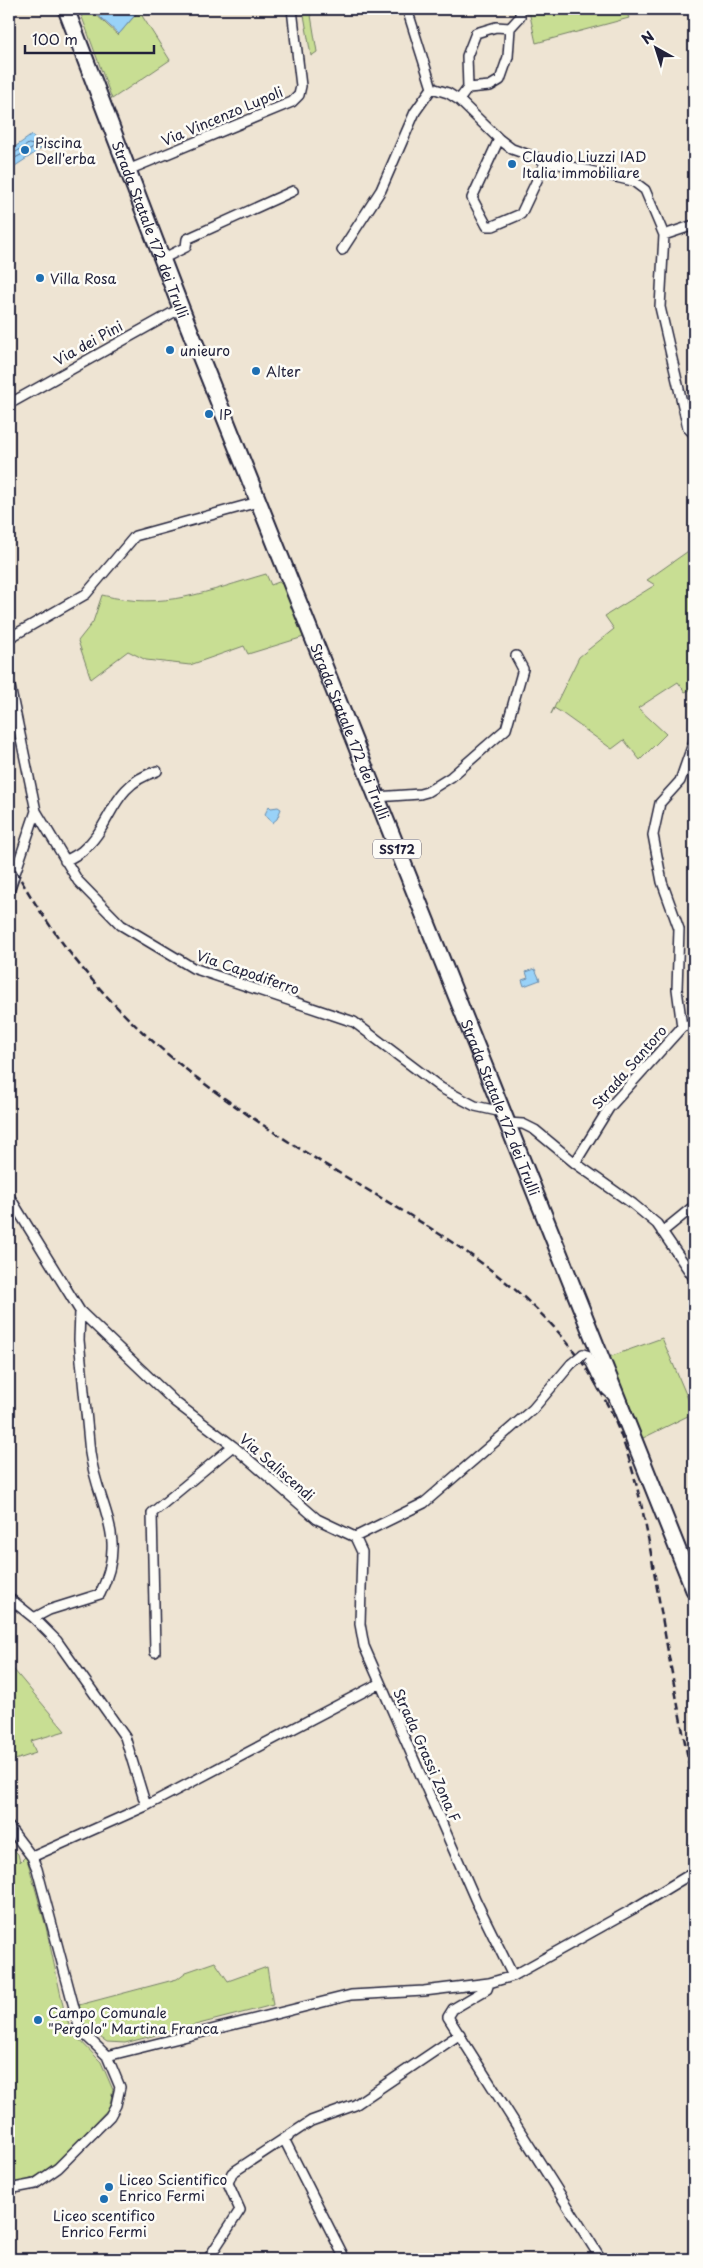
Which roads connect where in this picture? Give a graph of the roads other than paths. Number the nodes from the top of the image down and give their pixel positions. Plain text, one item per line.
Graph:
1 (66, 9) edge
2 (292, 9) edge
3 (407, 9) edge
4 (520, 9) edge
5 (510, 28) junction
6 (432, 88) junction
7 (468, 88) junction
8 (459, 100) junction
9 (498, 139) junction
10 (546, 160) junction
11 (128, 170) junction
12 (293, 191) dead end
13 (694, 226) edge
14 (664, 235) junction
15 (342, 250) dead end
16 (162, 259) junction
17 (181, 308) junction
18 (9, 404) edge
19 (694, 434) edge
20 (258, 502) junction
21 (9, 638) edge
22 (516, 656) dead end
23 (9, 682) edge
24 (694, 741) edge
25 (157, 771) dead end
26 (376, 796) junction
27 (36, 811) junction
28 (65, 861) junction
29 (9, 890) edge
30 (694, 1023) edge
31 (682, 1027) junction
32 (504, 1118) junction
33 (574, 1163) junction
34 (9, 1196) edge
35 (694, 1206) edge
36 (662, 1232) junction
37 (694, 1278) edge
38 (80, 1310) junction
39 (618, 1401) junction
40 (233, 1446) junction
41 (354, 1537) junction
42 (694, 1590) edge
43 (9, 1598) edge
44 (34, 1618) junction
45 (155, 1652) dead end
46 (380, 1683) junction
47 (146, 1806) junction
48 (9, 1827) edge
49 (32, 1857) junction
50 (694, 1872) edge
51 (513, 1976) junction
52 (489, 1984) junction
53 (460, 2034) junction
54 (107, 2056) junction
55 (284, 2139) junction
56 (9, 2189) edge
57 (208, 2259) edge
58 (345, 2259) edge
59 (601, 2259) edge

1 - 11 main road, Strada Statale 172 dei Trulli / SS172
2 - 11 street, Via Vincenzo Lupoli
3 - 6 street
4 - 5 street
5 - 7 street
5 - 7 street
6 - 8 street
6 - 15 street
7 - 8 street
8 - 9 street
9 - 10 street
9 - 10 street
10 - 14 street
11 - 16 main road, Strada Statale 172 dei Trulli / SS172
12 - 16 street
13 - 14 street
14 - 19 street
16 - 17 main road, Strada Statale 172 dei Trulli / SS172
17 - 18 street, Via dei Pini
17 - 20 main road, Strada Statale 172 dei Trulli / SS172
20 - 21 street
20 - 26 main road, Strada Statale 172 dei Trulli / SS172
22 - 26 street
23 - 27 street, Via Capodiferro
24 - 31 street
25 - 28 street
26 - 32 main road, Strada Statale 172 dei Trulli / SS172
27 - 28 street, Via Capodiferro
27 - 29 street
28 - 32 street, Via Capodiferro
30 - 31 street, Strada Santoro
31 - 33 street, Strada Santoro
32 - 33 street, Via Capodiferro
32 - 39 main road, Strada Statale 172 dei Trulli / SS172
33 - 36 street, Via Capodiferro
34 - 38 street, Via Saliscendi
35 - 36 street
36 - 37 street, Via Capodiferro
38 - 40 street, Via Saliscendi
38 - 44 street
39 - 41 street, bridge
39 - 42 main road, Strada Statale 172 dei Trulli / SS172
40 - 41 street, Via Saliscendi
40 - 45 street
41 - 46 street, Strada Grassi Zona F
43 - 44 street
44 - 47 street
46 - 47 street
46 - 51 street, Strada Grassi Zona F
47 - 49 street
48 - 49 street
49 - 54 street
50 - 51 street
51 - 52 street
52 - 53 street
52 - 54 street
53 - 55 street
53 - 59 street
54 - 56 street
55 - 57 street
55 - 58 street

